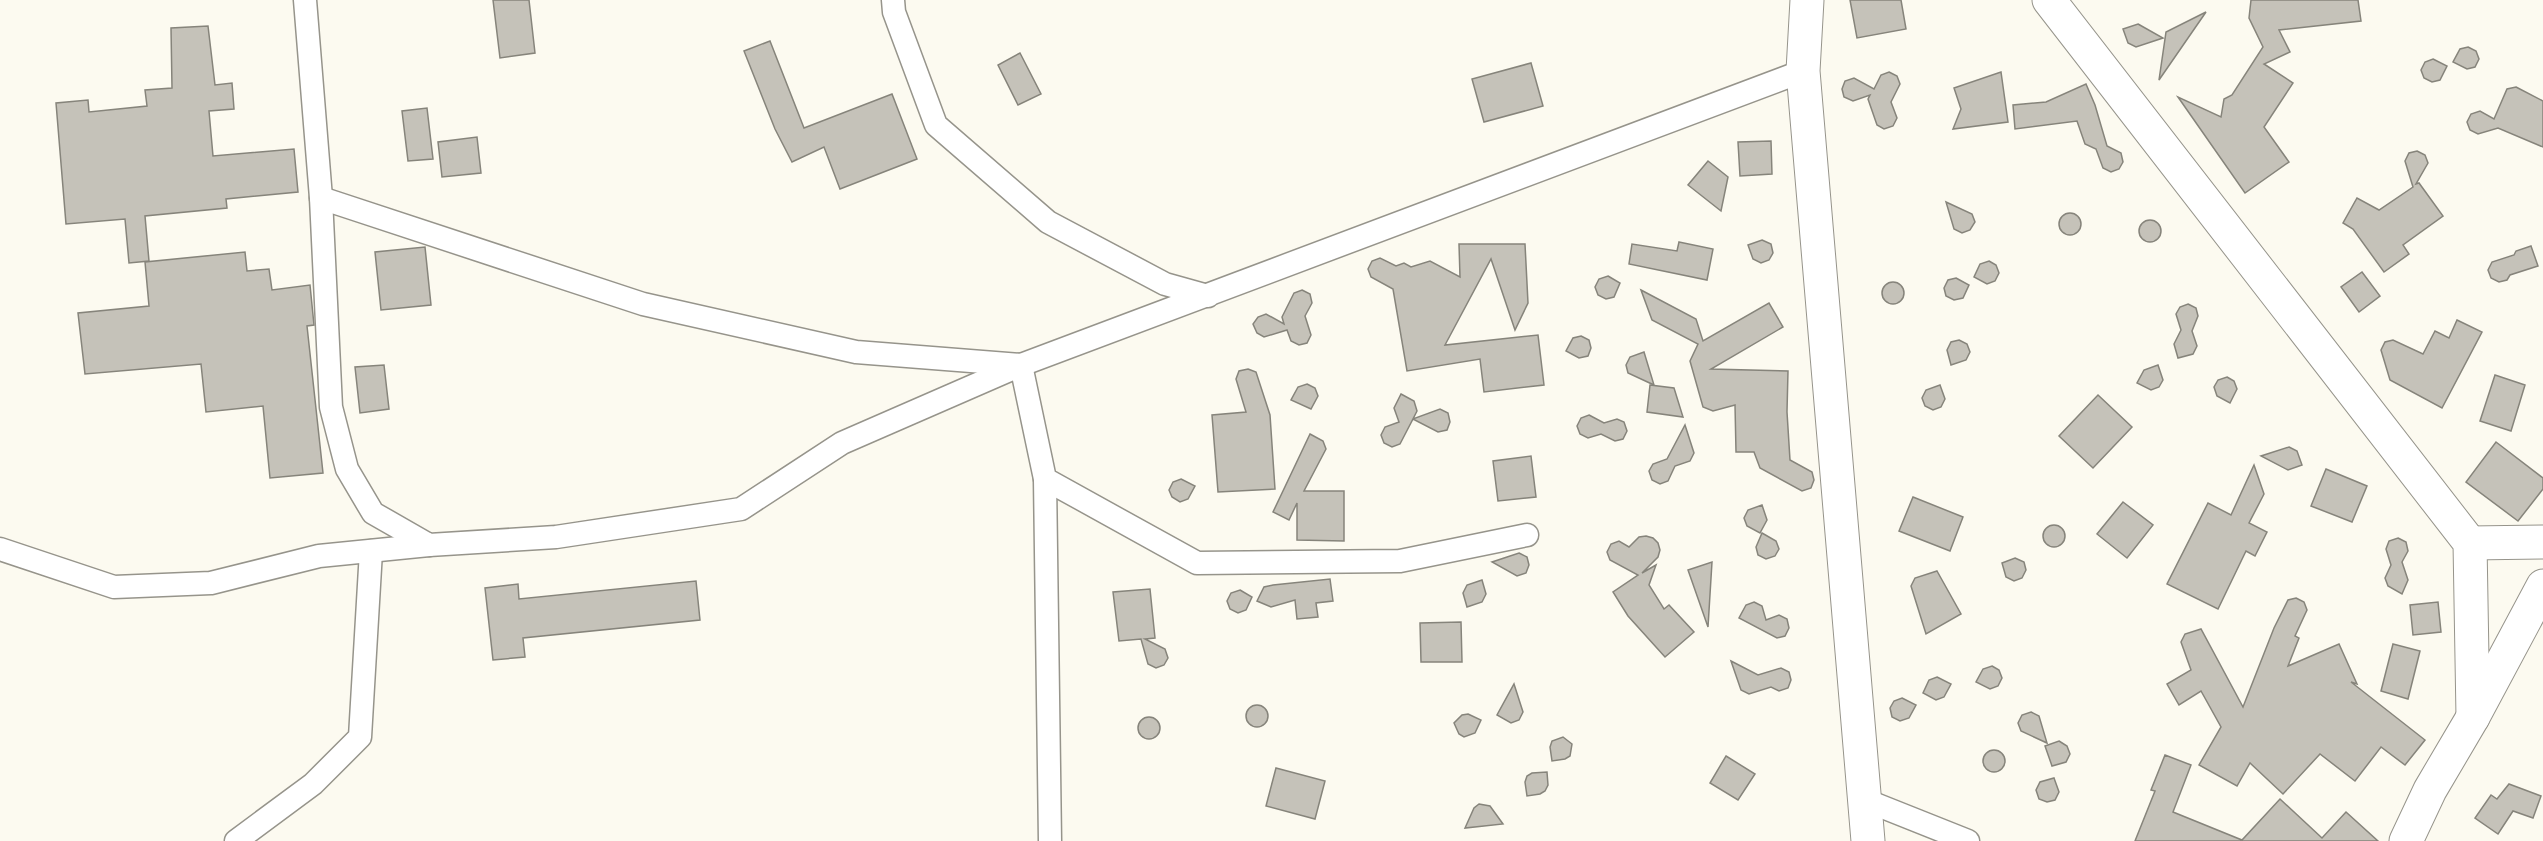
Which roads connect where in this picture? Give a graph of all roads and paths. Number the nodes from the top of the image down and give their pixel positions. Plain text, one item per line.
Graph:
1 (305, 0) edge
2 (894, 0) edge
3 (1807, 0) edge
4 (2049, 0) edge
5 (1803, 71) junction
6 (321, 198) junction
7 (1208, 296) junction
8 (1021, 365) junction
9 (1045, 479) junction
10 (1527, 535) dead end
11 (2543, 542) edge
12 (2470, 543) junction
13 (429, 545) junction
14 (0, 549) edge
15 (371, 551) junction
16 (2543, 586) edge
17 (2473, 717) junction
18 (1865, 800) junction
19 (236, 841) edge
20 (1050, 841) edge
21 (1868, 841) edge
22 (1968, 841) edge
23 (2406, 841) edge

1 - 6 street
2 - 7 street
3 - 5 street
4 - 12 street
5 - 7 street
5 - 18 street
6 - 8 street
6 - 13 street
7 - 8 street
8 - 9 street
8 - 13 street
9 - 10 street
9 - 20 street
11 - 12 street
12 - 17 street
13 - 15 street
14 - 15 street
15 - 19 street
16 - 17 street
17 - 23 street
18 - 21 street
18 - 22 street

